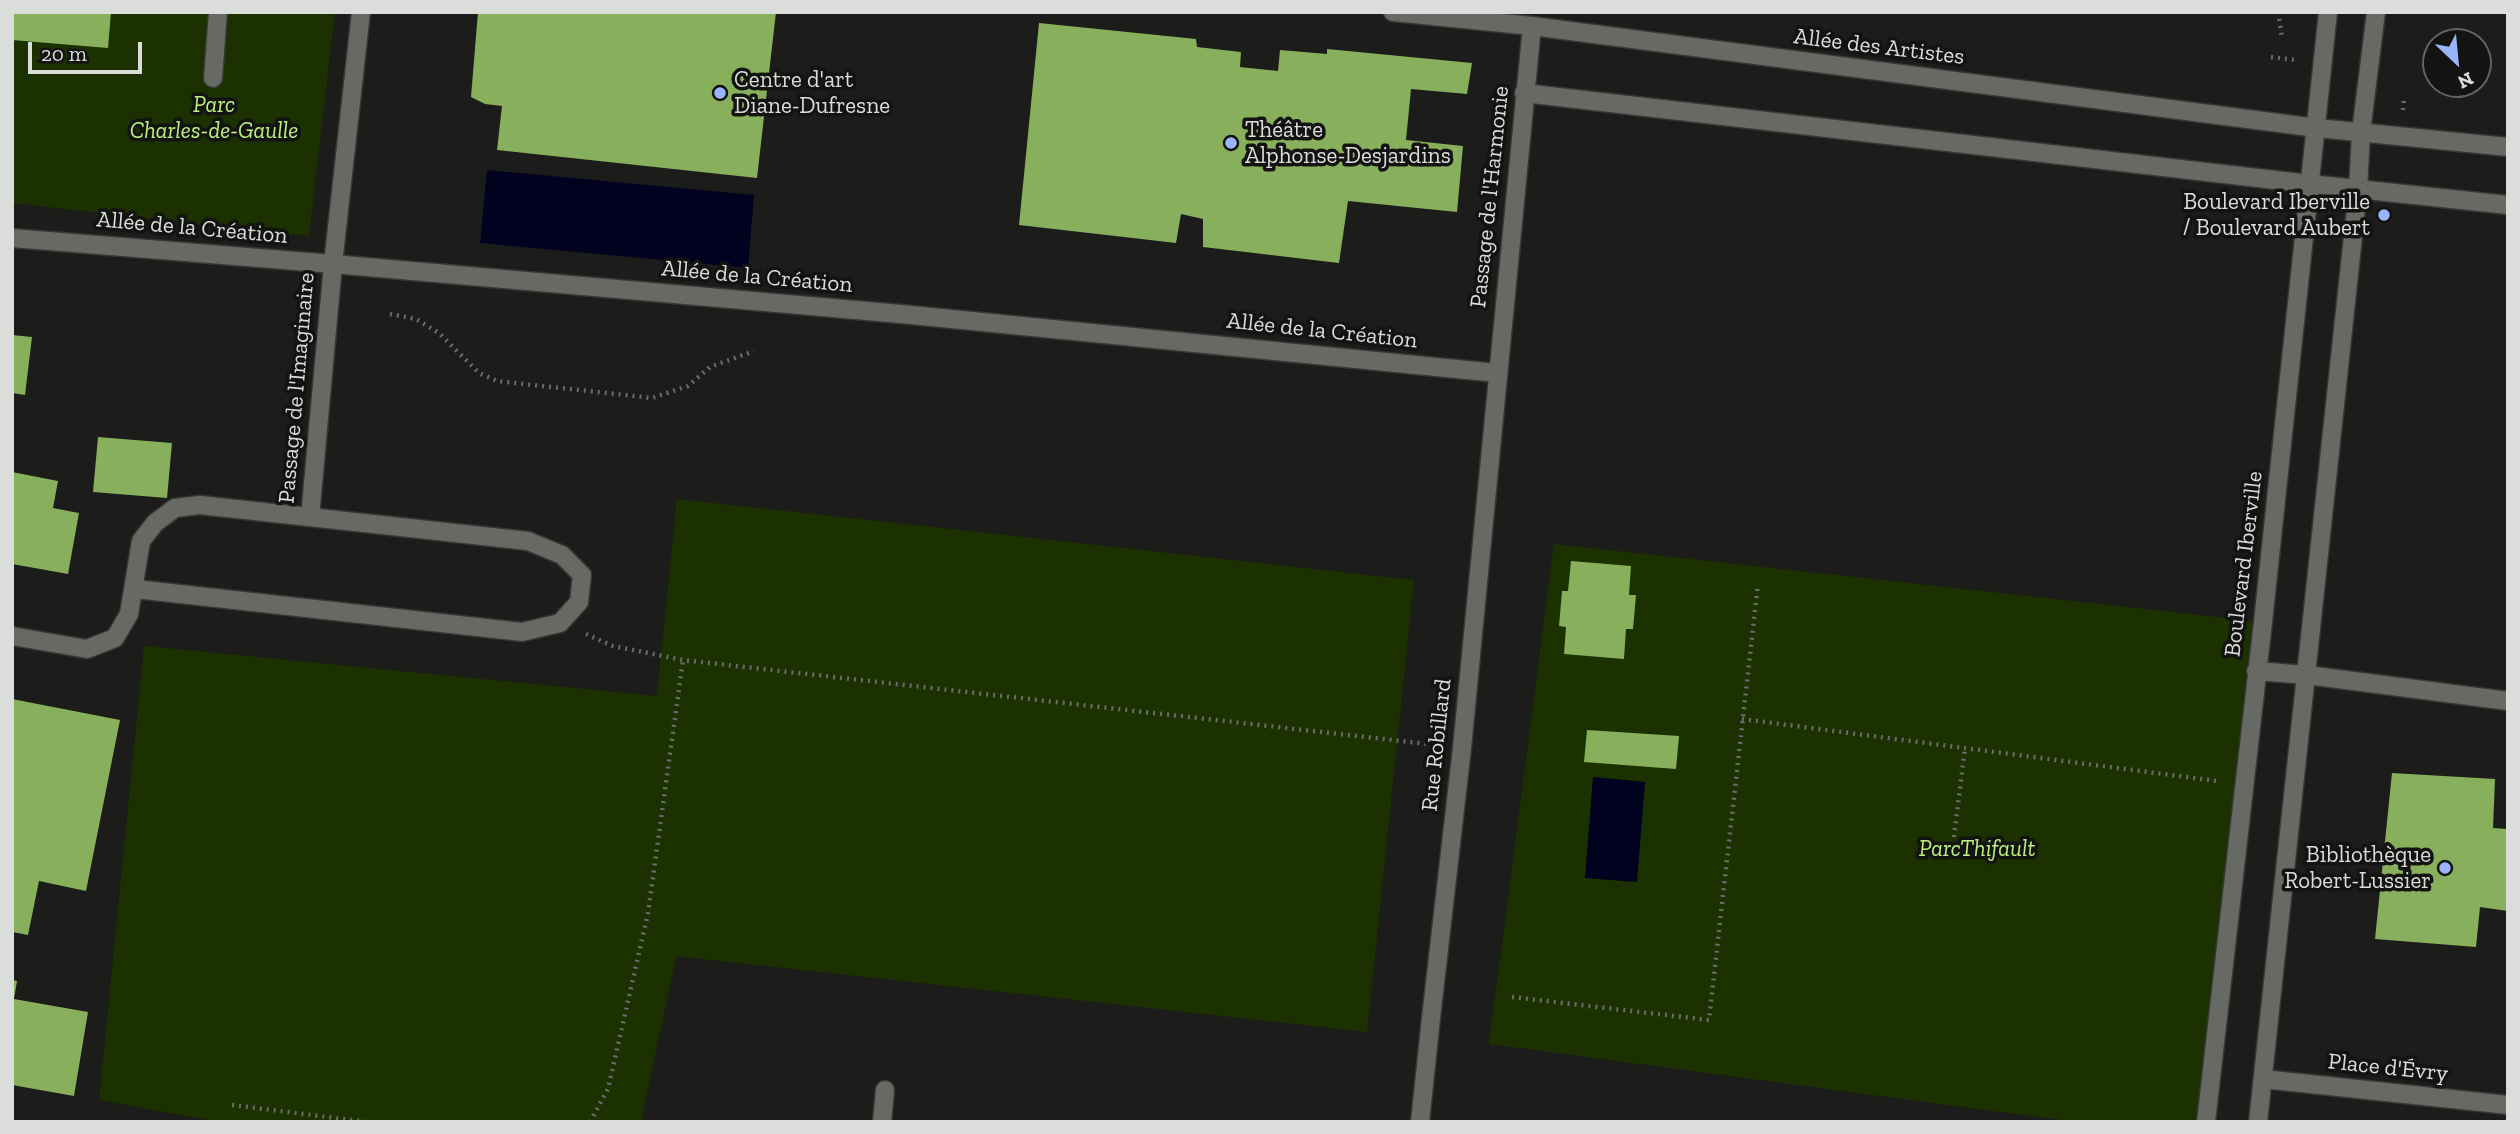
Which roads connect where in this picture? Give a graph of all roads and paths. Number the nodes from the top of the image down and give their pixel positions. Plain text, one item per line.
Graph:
1 (218, 12) edge
2 (361, 12) edge
3 (1393, 12) edge
4 (2277, 12) edge
5 (2328, 12) edge
6 (2376, 12) edge
7 (1423, 14) edge
8 (1532, 26) junction
9 (2282, 37) dead end
10 (213, 78) dead end
11 (1524, 93) junction
12 (2317, 128) junction
13 (2361, 132) junction
14 (2508, 148) edge
15 (2311, 184) junction
16 (2358, 190) junction
17 (2508, 205) edge
18 (12, 238) edge
19 (333, 264) junction
20 (390, 314) dead end
21 (754, 351) dead end
22 (1497, 373) junction
23 (310, 517) junction
24 (1758, 584) dead end
25 (135, 589) junction
26 (560, 623) junction
27 (12, 636) edge
28 (683, 660) junction
29 (2256, 671) junction
30 (2307, 675) junction
31 (2508, 701) edge
32 (1742, 719) junction
33 (1462, 748) junction
34 (1965, 748) junction
35 (2243, 784) junction
36 (1953, 844) dead end
37 (1512, 998) dead end
38 (2263, 1079) junction
39 (885, 1090) dead end
40 (232, 1105) dead end
41 (2508, 1105) edge
42 (367, 1122) edge
43 (590, 1122) edge
44 (881, 1122) edge
45 (1420, 1122) edge
46 (2206, 1122) edge
47 (2258, 1122) edge

1 - 10 street
2 - 19 street, Passage de l'Imaginaire
3 - 7 street, Allée des Artistes
4 - 9 path
5 - 12 street, Boulevard Iberville
6 - 13 street
7 - 8 street, Allée des Artistes
8 - 11 street, Passage de l'Harmonie
8 - 12 street, Allée des Artistes
11 - 15 street
11 - 22 street, Passage de l'Harmonie
12 - 13 street, Allée des Artistes
12 - 15 street, Boulevard Iberville
13 - 14 street, Allée des Artistes
13 - 16 street
15 - 16 street
15 - 29 street, Boulevard Iberville
16 - 17 street
16 - 30 street
18 - 19 street, Allée de la Création
19 - 22 street, Allée de la Création
19 - 23 street, Passage de l'Imaginaire
20 - 21 path
22 - 33 street, Rue Robillard
23 - 25 street
23 - 26 street
24 - 32 path
25 - 26 street
25 - 27 street
26 - 28 path
28 - 33 path
28 - 43 path
29 - 30 street
29 - 35 street, Boulevard Iberville
30 - 31 street
30 - 38 street
32 - 34 path
32 - 37 path
33 - 45 street, Rue Robillard
34 - 35 path
34 - 36 path
35 - 46 street, Boulevard Iberville
38 - 41 street, Place d'Évry
38 - 47 street
39 - 44 street
40 - 42 path

